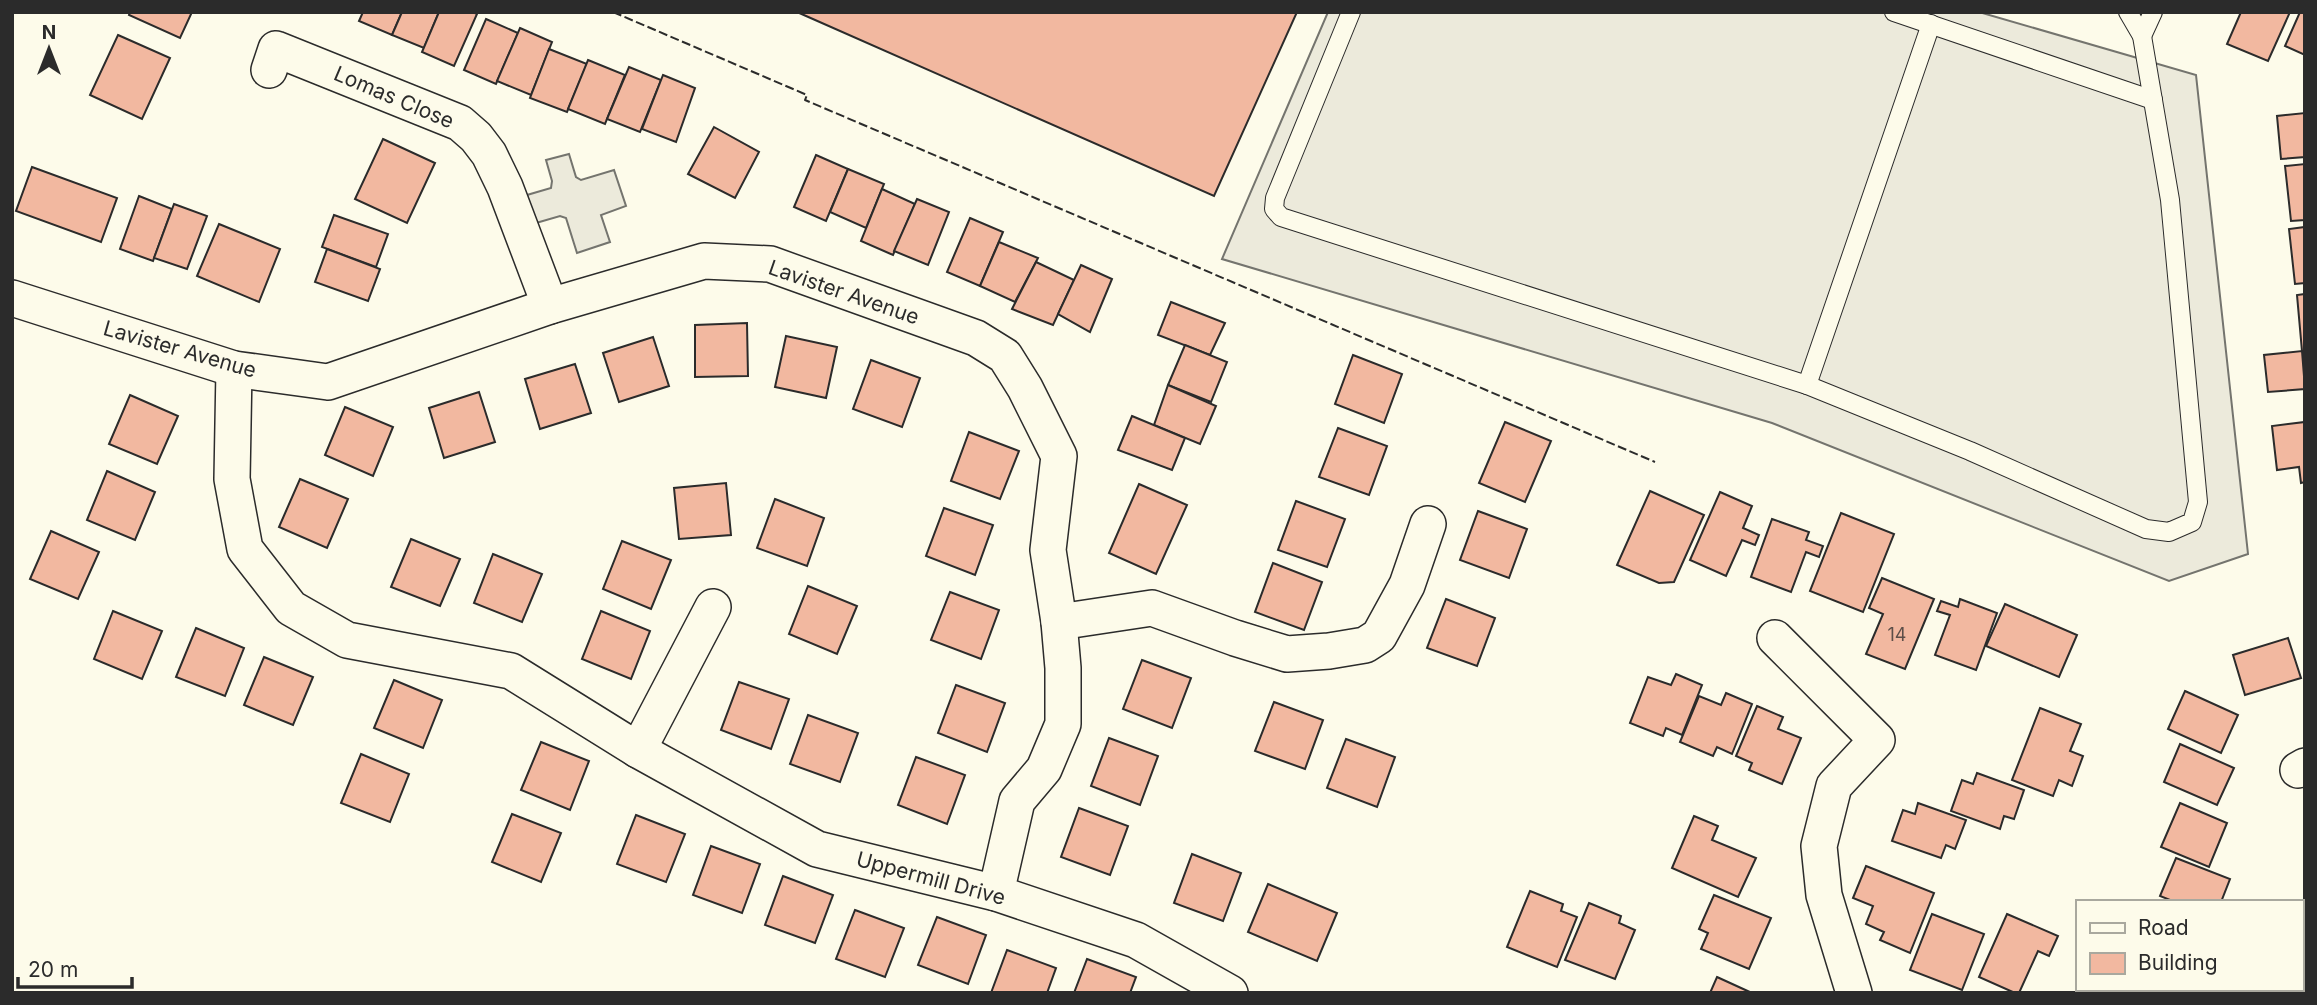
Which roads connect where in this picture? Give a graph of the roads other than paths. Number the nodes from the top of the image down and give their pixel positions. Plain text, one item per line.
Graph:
1 (1351, 12) edge
2 (1894, 12) edge
3 (2128, 12) edge
4 (2153, 12) edge
5 (1931, 24) junction
6 (2142, 36) junction
7 (269, 70) dead end
8 (2153, 100) junction
9 (12, 299) edge
10 (550, 306) junction
11 (234, 369) junction
12 (1807, 385) junction
13 (1428, 524) dead end
14 (713, 607) dead end
15 (1059, 622) junction
16 (1775, 638) dead end
17 (638, 750) junction
18 (996, 893) junction
19 (1230, 993) edge
20 (1854, 993) edge

1 - 12 lane
2 - 5 lane
3 - 6 lane
4 - 6 lane
5 - 8 lane
5 - 12 lane
6 - 8 lane
7 - 10 street, Lomas Close
8 - 12 lane
9 - 11 street, Lavister Avenue
10 - 11 street, Lavister Avenue
10 - 15 street, Lavister Avenue
11 - 17 street, Uppermill Drive
13 - 15 street
14 - 17 street
15 - 18 street, Lavister Avenue
16 - 20 street
17 - 18 street, Uppermill Drive
18 - 19 street, Uppermill Drive

